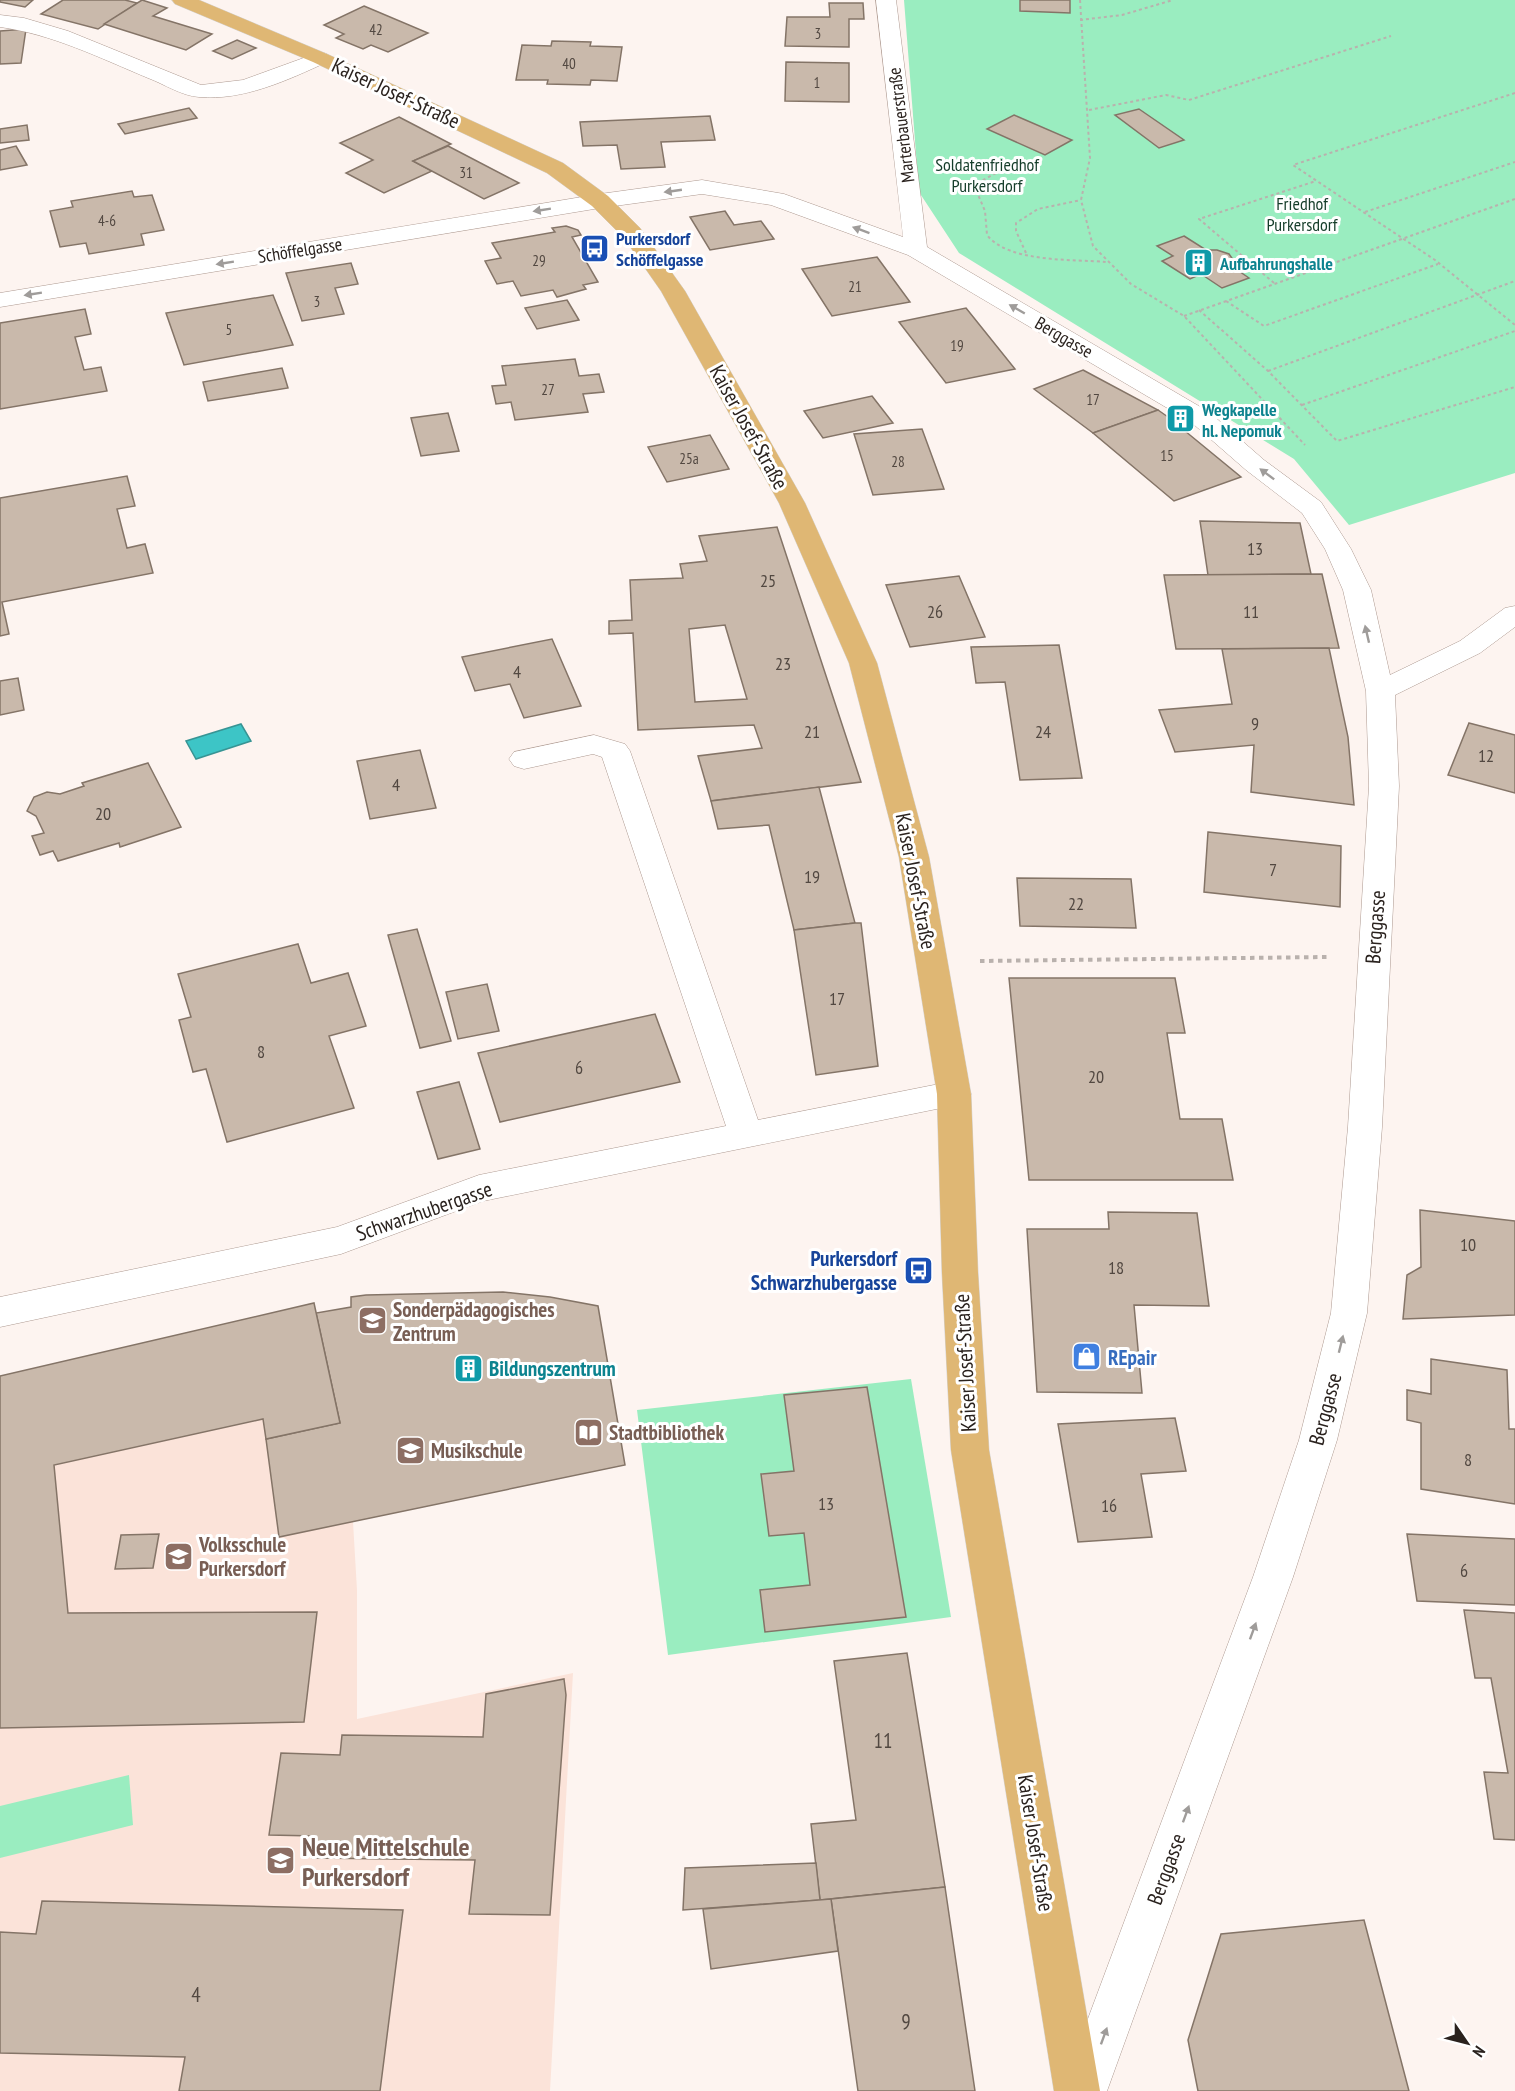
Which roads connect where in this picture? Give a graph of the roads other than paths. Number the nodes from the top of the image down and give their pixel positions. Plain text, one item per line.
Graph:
1 (182, 0) edge
2 (886, 0) edge
3 (0, 21) edge
4 (320, 58) junction
5 (600, 201) junction
6 (916, 250) junction
7 (0, 300) edge
8 (1515, 614) edge
9 (1380, 691) junction
10 (524, 759) dead end
11 (954, 1094) junction
12 (746, 1135) junction
13 (0, 1312) edge
14 (1077, 2091) edge
15 (1084, 2091) edge

1 - 4 main road, Kaiser Josef-Straße
2 - 6 street, Marterbauerstraße
3 - 4 street
4 - 5 main road, Kaiser Josef-Straße
6 -> 5 street, Berggasse
5 -> 7 street, Schöffelgasse
5 - 11 main road, Kaiser Josef-Straße
9 -> 6 street, Berggasse
8 - 9 street
15 -> 9 street, Berggasse
10 - 12 street
11 - 12 street, Schwarzhubergasse
11 - 14 main road, Kaiser Josef-Straße
12 - 13 street, Schwarzhubergasse

